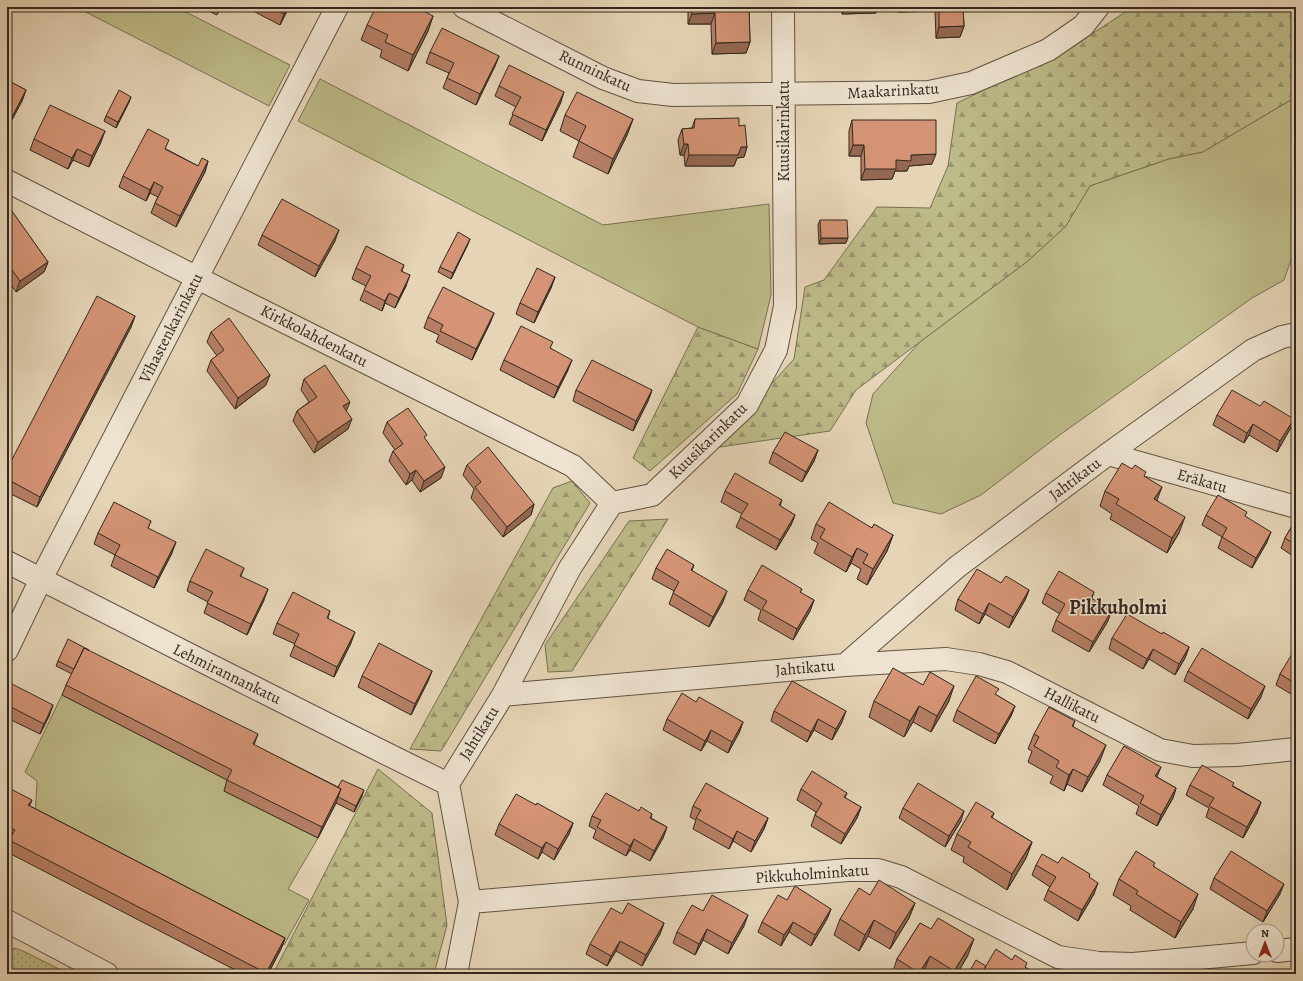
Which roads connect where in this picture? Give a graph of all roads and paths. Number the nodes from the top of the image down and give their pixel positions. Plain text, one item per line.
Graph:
1 (337, 7) edge
2 (464, 7) edge
3 (783, 7) edge
4 (1098, 7) edge
5 (784, 94) junction
6 (7, 181) edge
7 (197, 278) junction
8 (1296, 334) edge
9 (1108, 454) junction
10 (612, 503) junction
11 (1296, 507) edge
12 (7, 562) edge
13 (42, 579) junction
14 (7, 650) edge
15 (845, 665) junction
16 (503, 695) junction
17 (1296, 749) edge
18 (448, 784) junction
19 (470, 902) junction
20 (7, 921) edge
21 (1296, 949) edge
22 (1285, 950) edge
23 (1245, 954) edge
24 (107, 974) edge
25 (456, 974) edge

1 - 7 street, Vihastenkarinkatu
2 - 5 street, Runninkatu
3 - 5 street, Kuusikarinkatu
4 - 5 street, Maakarinkatu
5 - 10 street, Kuusikarinkatu
6 - 7 street, Kirkkolahdenkatu
7 - 10 street, Kirkkolahdenkatu
7 - 13 street, Vihastenkarinkatu
8 - 9 street, Jahtikatu
9 - 11 street, Eräkatu
9 - 15 street, Jahtikatu
10 - 16 street
12 - 13 street, Lehmirannankatu
13 - 14 street, Vihastenkarinkatu
13 - 18 street, Lehmirannankatu
15 - 16 street, Jahtikatu
15 - 17 street, Hallikatu
16 - 18 street, Jahtikatu
18 - 19 street
19 - 23 street, Pikkuholminkatu
19 - 25 street
20 - 24 street
21 - 22 street

